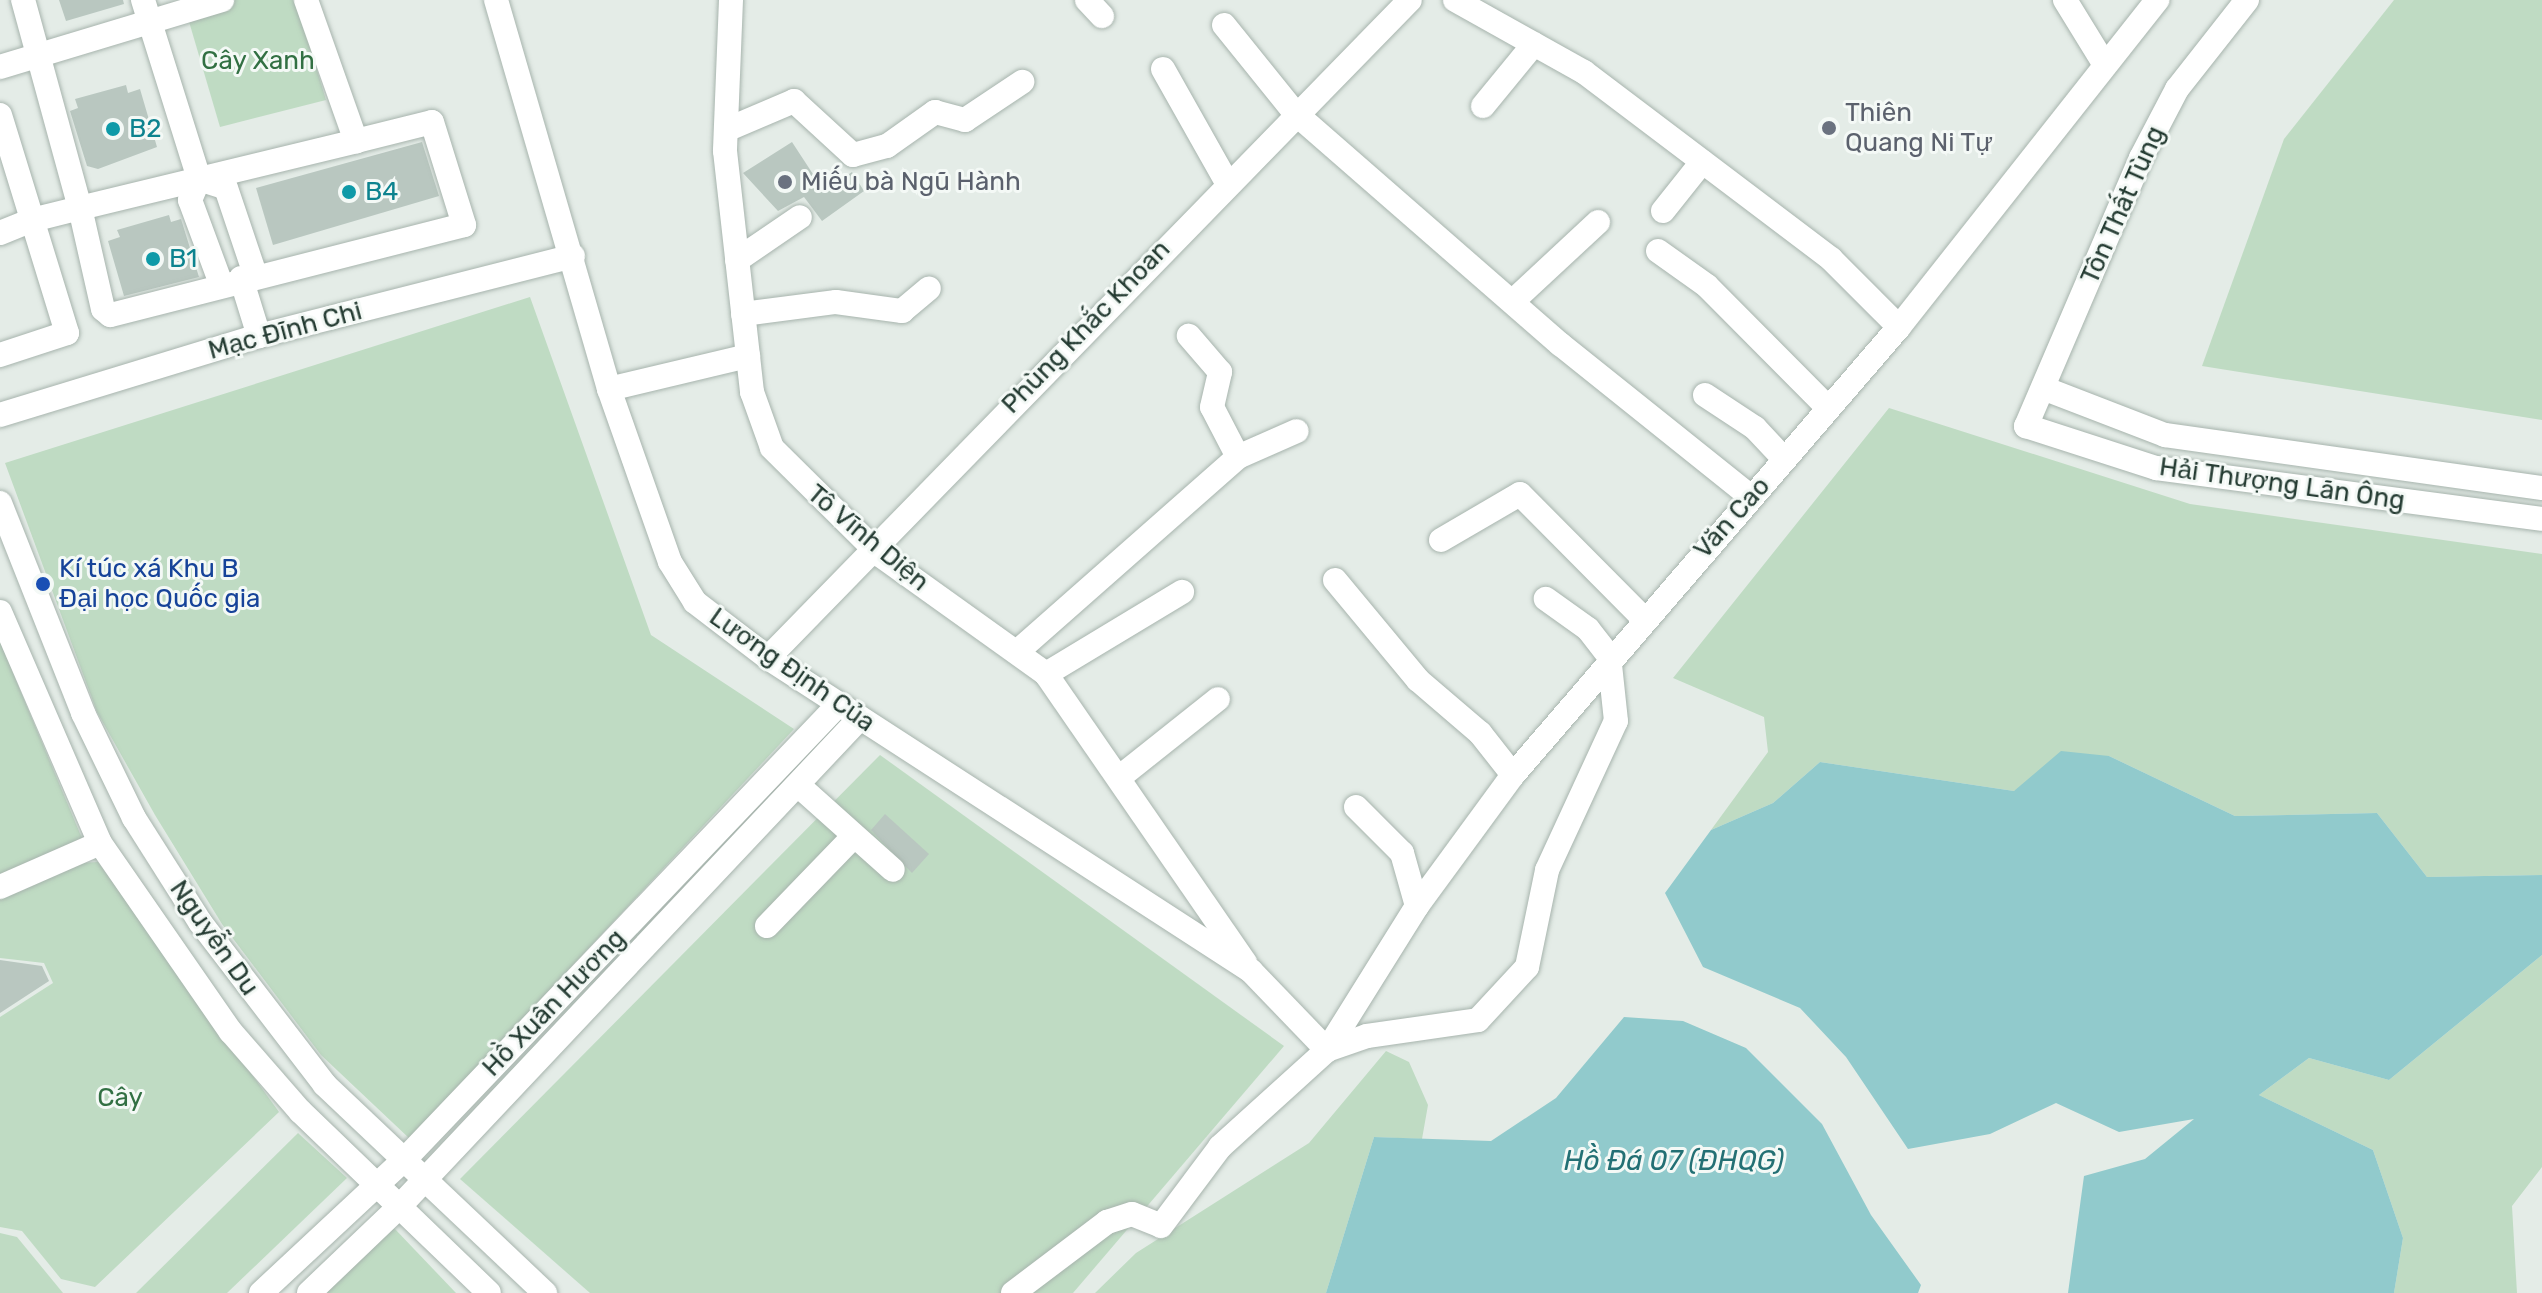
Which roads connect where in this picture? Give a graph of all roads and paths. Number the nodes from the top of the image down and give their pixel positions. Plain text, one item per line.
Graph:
1 (23, 0) edge
2 (222, 0) edge
3 (306, 0) edge
4 (496, 0) edge
5 (1455, 0) edge
6 (2065, 0) edge
7 (2157, 0) edge
8 (2247, 0) edge
9 (1405, 2) edge
10 (737, 4) edge
11 (147, 11) edge
12 (1224, 25) dead end
13 (1534, 44) junction
14 (40, 55) junction
15 (2105, 65) junction
16 (0, 67) edge
17 (1163, 69) dead end
18 (1022, 82) dead end
19 (1483, 106) dead end
20 (1295, 113) junction
21 (0, 115) edge
22 (726, 130) junction
23 (356, 141) junction
24 (1702, 162) junction
25 (199, 179) junction
26 (1226, 181) junction
27 (80, 208) junction
28 (1663, 211) dead end
29 (800, 217) dead end
30 (32, 220) junction
31 (1598, 222) dead end
32 (0, 233) edge
33 (1658, 251) dead end
34 (573, 256) junction
35 (737, 260) junction
36 (239, 278) junction
37 (929, 288) dead end
38 (1513, 301) junction
39 (743, 314) junction
40 (1899, 327) junction
41 (259, 336) junction
42 (1189, 336) dead end
43 (0, 355) edge
44 (748, 356) junction
45 (2043, 388) junction
46 (609, 389) junction
47 (1705, 395) dead end
48 (1828, 408) junction
49 (0, 415) edge
50 (2026, 426) joint
51 (1297, 431) dead end
52 (1238, 457) junction
53 (1784, 459) junction
54 (2542, 488) edge
55 (1751, 497) junction
56 (0, 503) edge
57 (2542, 519) edge
58 (1441, 540) dead end
59 (873, 549) junction
60 (1335, 580) dead end
61 (1182, 592) dead end
62 (1546, 599) dead end
63 (0, 612) edge
64 (1643, 618) junction
65 (1018, 651) junction
66 (1609, 656) junction
67 (768, 658) junction
68 (1046, 674) junction
69 (1218, 699) dead end
70 (838, 705) junction
71 (860, 718) junction
72 (1513, 775) junction
73 (1120, 777) junction
74 (798, 785) junction
75 (1356, 807) dead end
76 (854, 836) junction
77 (100, 843) junction
78 (893, 870) dead end
79 (0, 887) edge
80 (1417, 906) junction
81 (767, 926) dead end
82 (1251, 971) junction
83 (1327, 1050) junction
84 (325, 1085) junction
85 (300, 1111) junction
86 (406, 1158) junction
87 (425, 1180) junction
88 (377, 1185) junction
89 (399, 1207) junction
90 (261, 1293) edge
91 (309, 1293) edge
92 (489, 1293) edge
93 (545, 1293) edge
94 (1013, 1293) edge

1 - 14 street
2 - 11 street
3 - 23 street
4 - 34 street, Lương Định Của
5 - 13 street
6 - 15 street
7 - 15 street, Văn Cao
8 - 45 street, Tôn Thất Tùng
9 - 20 street, Phùng Khắc Khoan
10 - 22 street, Tô Vĩnh Diện
11 - 14 street
11 - 25 street
12 - 20 street
13 - 19 street
13 - 24 street
14 - 16 street
14 - 27 street
15 - 40 street, Văn Cao
17 - 26 street
18 - 22 street
20 - 26 street, Phùng Khắc Khoan
20 - 38 street
21 - 30 street
22 - 35 street, Tô Vĩnh Diện
23 - 25 street
23 - 36 street
24 - 28 street
24 - 40 street
25 - 27 street
25 - 36 street
25 - 36 street
26 - 59 street, Phùng Khắc Khoan
27 - 30 street
27 - 36 street
29 - 35 street
30 - 32 street
30 - 43 street
31 - 38 street
33 - 48 street
34 - 41 street, Mạc Đĩnh Chi
34 - 46 street, Lương Định Của
35 - 39 street, Tô Vĩnh Diện
36 - 41 street
37 - 39 street
38 - 55 street
39 - 44 street, Tô Vĩnh Diện
40 - 48 street, Văn Cao
41 - 49 street, Mạc Đĩnh Chi
42 - 52 street
44 - 46 street
44 - 59 street, Tô Vĩnh Diện
45 - 50 street, Tôn Thất Tùng
45 - 54 street, Hải Thượng Lãn Ông
46 - 67 street, Lương Định Của
47 - 53 street
48 - 53 street, Văn Cao
50 - 57 street, Hải Thượng Lãn Ông
51 - 52 street
52 - 65 street
53 - 55 street, Văn Cao
55 - 64 street, Văn Cao
56 - 84 street, Nguyễn Du
58 - 64 street
59 - 65 street, Tô Vĩnh Diện
59 - 67 street, Phùng Khắc Khoan
60 - 72 street
61 - 68 street
62 - 66 street
63 - 77 street, Nguyễn Du
64 - 66 street, Văn Cao
65 - 68 street, Tô Vĩnh Diện
66 - 72 street, Văn Cao
66 - 83 street
67 - 70 street, Lương Định Của
68 - 73 street, Tô Vĩnh Diện
69 - 73 street
70 - 71 street, Lương Định Của
70 - 86 street, Hồ Xuân Hương
71 - 74 street, Hồ Xuân Hương
71 - 82 street, Lương Định Của
72 - 80 street, Văn Cao
73 - 82 street, Tô Vĩnh Diện
74 - 76 street
74 - 87 street, Hồ Xuân Hương
75 - 80 street
76 - 78 street
76 - 81 street
77 - 79 street
77 - 85 street, Nguyễn Du
80 - 83 street, Văn Cao
82 - 83 street, Lương Định Của
83 - 94 street
84 - 85 street
84 - 86 street, Nguyễn Du
85 - 88 street, Nguyễn Du
86 - 87 street, Nguyễn Du
86 - 88 street, Hồ Xuân Hương
87 - 89 street, Hồ Xuân Hương
87 - 93 street, Nguyễn Du
88 - 89 street, Nguyễn Du
88 - 90 street, Hồ Xuân Hương
89 - 91 street, Hồ Xuân Hương
89 - 92 street, Nguyễn Du

